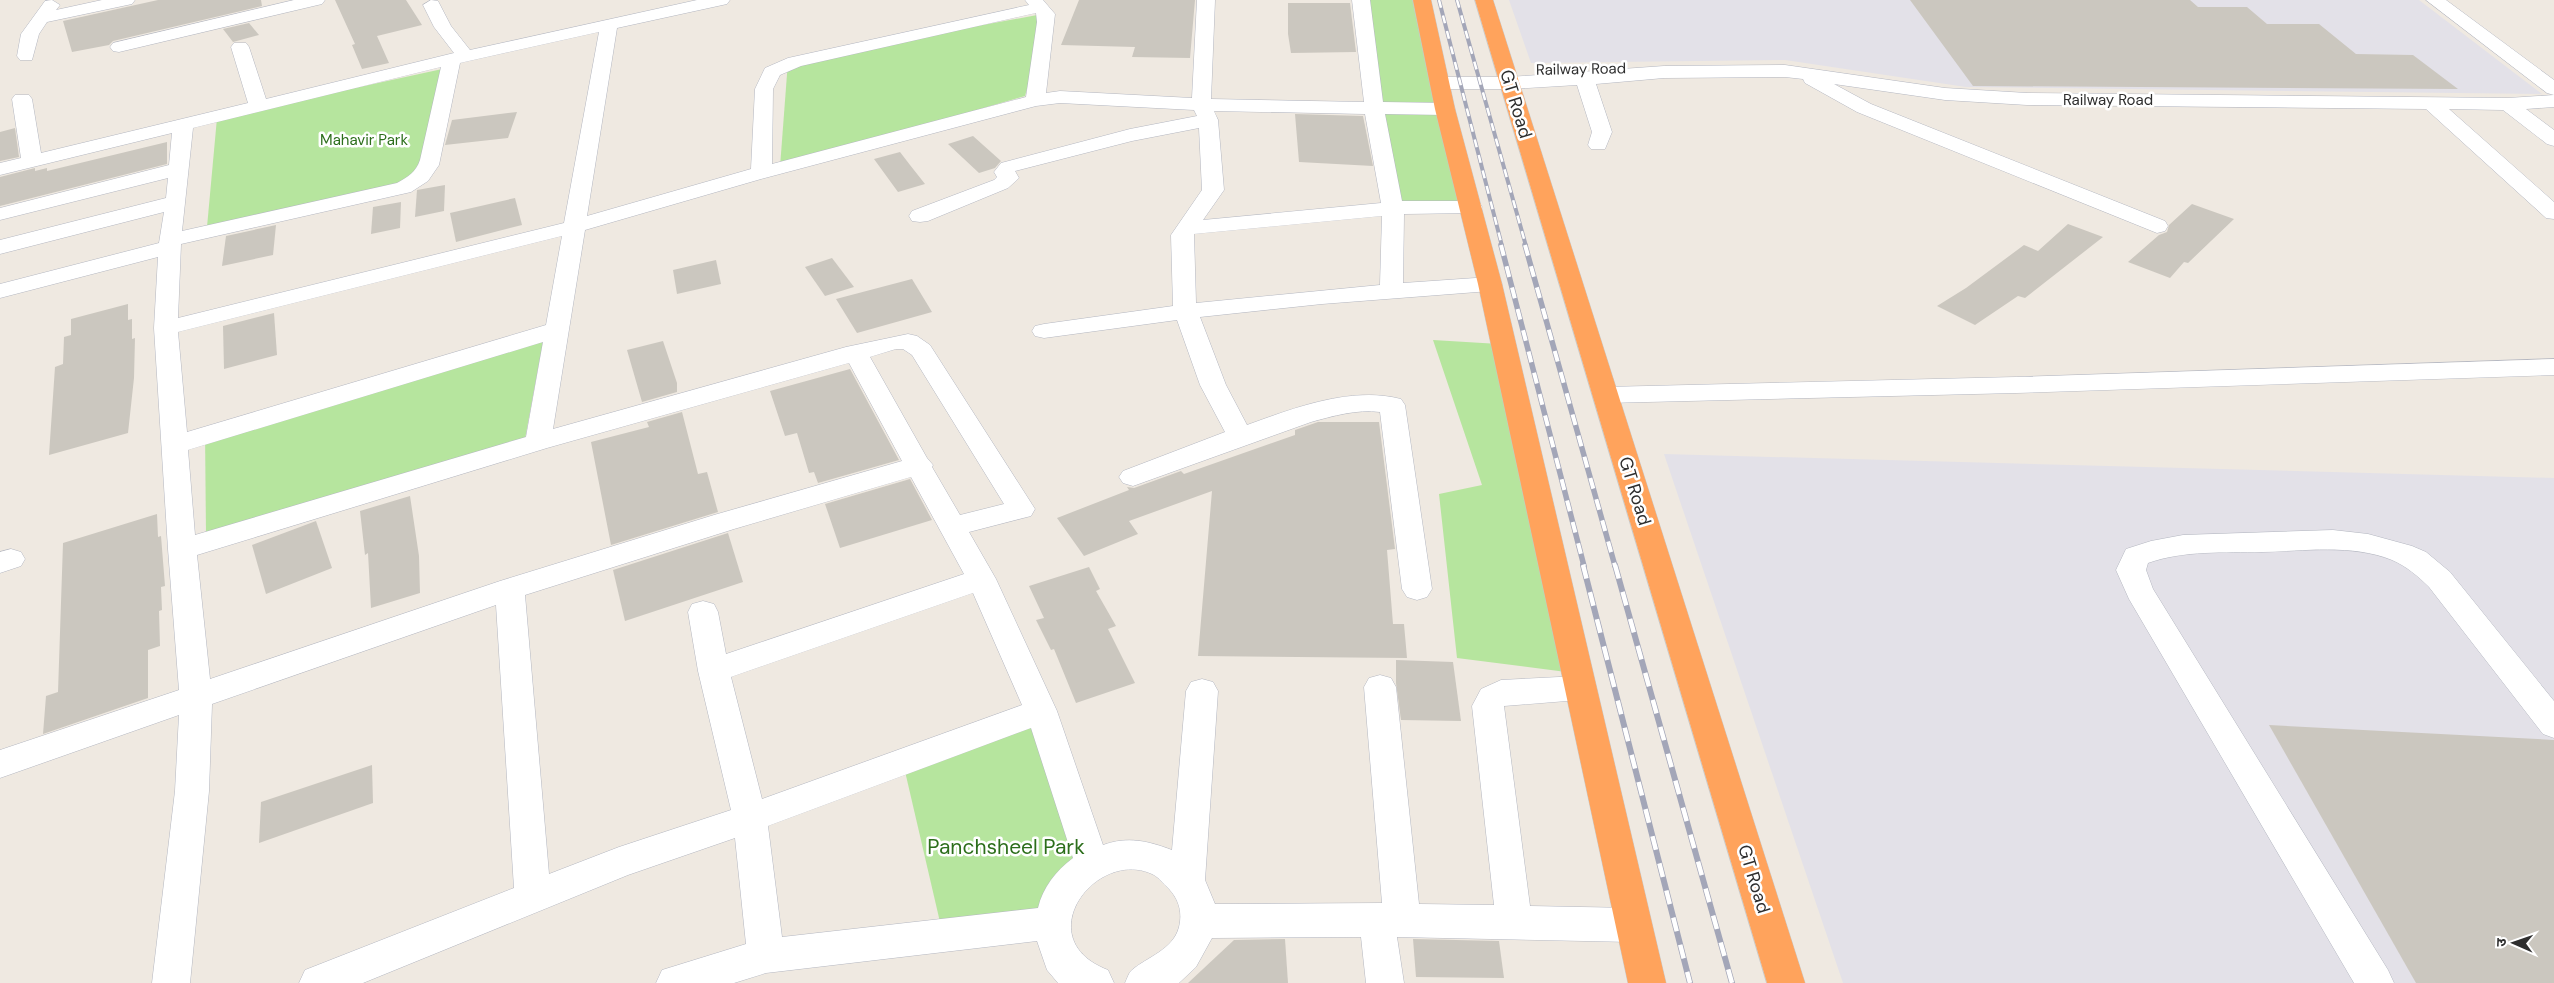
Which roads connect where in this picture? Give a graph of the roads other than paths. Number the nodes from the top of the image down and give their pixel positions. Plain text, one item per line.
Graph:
1 (56, 0) edge
2 (126, 0) edge
3 (316, 0) edge
4 (721, 0) edge
5 (1206, 0) edge
6 (1361, 0) edge
7 (1422, 0) edge
8 (1484, 0) edge
9 (2435, 0) edge
10 (1038, 3) edge
11 (432, 5) dead end
12 (40, 19) junction
13 (609, 23) junction
14 (119, 46) dead end
15 (240, 47) dead end
16 (26, 56) dead end
17 (459, 58) junction
18 (1664, 72) junction
19 (1803, 72) junction
20 (1508, 77) junction
21 (1585, 79) junction
22 (1442, 88) junction
23 (2554, 89) edge
24 (22, 100) dead end
25 (1035, 100) junction
26 (2554, 101) edge
27 (2431, 103) junction
28 (2508, 104) junction
29 (259, 107) junction
30 (1374, 109) junction
31 (1205, 113) junction
32 (183, 126) junction
33 (2554, 140) edge
34 (1598, 145) dead end
35 (32, 162) junction
36 (0, 169) edge
37 (179, 169) junction
38 (761, 173) junction
39 (176, 202) junction
40 (1471, 207) junction
41 (1393, 208) junction
42 (2554, 213) edge
43 (0, 214) edge
44 (920, 216) dead end
45 (2157, 226) dead end
46 (572, 228) junction
47 (1186, 228) junction
48 (170, 243) junction
49 (0, 247) edge
50 (1490, 284) junction
51 (1391, 290) junction
52 (0, 291) edge
53 (1185, 310) junction
54 (166, 328) junction
55 (556, 330) junction
56 (1044, 331) dead end
57 (854, 352) junction
58 (2554, 367) edge
59 (1606, 395) junction
60 (1241, 438) junction
61 (538, 442) junction
62 (174, 445) junction
63 (920, 465) junction
64 (1133, 476) dead end
65 (953, 527) junction
66 (182, 549) junction
67 (981, 579) junction
68 (510, 589) junction
69 (1417, 589) dead end
70 (703, 612) dead end
71 (714, 671) junction
72 (1380, 686) dead end
73 (1579, 688) junction
74 (1202, 692) dead end
75 (196, 697) junction
76 (1041, 710) junction
77 (2554, 725) edge
78 (0, 764) edge
79 (750, 818) junction
80 (1092, 863) junction
81 (1187, 881) junction
82 (533, 896) junction
83 (1198, 921) junction
84 (1390, 921) junction
85 (1051, 923) junction
86 (1514, 923) junction
87 (1632, 925) junction
88 (766, 956) junction
89 (172, 983) edge
90 (318, 983) edge
91 (675, 983) edge
92 (1095, 983) edge
93 (1144, 983) edge
94 (1385, 983) edge
95 (1646, 983) edge
96 (1786, 983) edge
97 (2375, 983) edge

1 - 12 street
2 - 12 street
3 - 14 street
4 - 13 street
5 - 31 street
6 - 30 street
7 - 22 highway
8 - 20 highway, GT Road
9 - 23 street
10 - 25 street
10 - 38 street
11 - 17 street
12 - 16 street
13 - 17 street
13 - 46 street
15 - 29 street
17 - 29 street
17 - 48 street
18 - 19 street, Railway Road
18 - 20 street, Railway Road
18 - 21 street, Railway Road
19 - 27 street, Railway Road
19 - 45 street
20 - 21 street, Railway Road
20 - 22 street, Railway Road
20 - 59 highway, GT Road
21 - 34 street
22 - 30 street, Railway Road
22 - 40 highway
24 - 35 street
25 - 31 street
25 - 38 street
26 - 28 street, Railway Road
27 - 28 street, Railway Road
27 - 42 street
28 - 33 street
29 - 32 street
30 - 31 street, Railway Road
30 - 41 street
31 - 44 street
31 - 47 street
32 - 35 street
32 - 37 street
35 - 36 street
37 - 39 street
37 - 43 street
38 - 46 street
39 - 48 street
39 - 49 street
40 - 41 street
40 - 50 highway
41 - 47 street
41 - 51 street
46 - 54 street
46 - 55 street
47 - 53 street
48 - 52 street
48 - 54 street
50 - 51 street
50 - 73 highway
51 - 53 street
53 - 56 street
53 - 60 street
54 - 62 street
55 - 61 street
55 - 62 street
57 - 61 street
57 - 63 street
57 - 65 street
58 - 59 street
59 - 96 highway, GT Road
60 - 64 street
60 - 69 street
61 - 66 street
62 - 66 street
63 - 65 street
63 - 68 street
65 - 67 street
66 - 75 street
67 - 71 street
67 - 76 street
68 - 75 street
68 - 82 street
70 - 71 street
71 - 79 street
72 - 84 street
73 - 86 street
73 - 87 highway
74 - 81 street
75 - 78 street
75 - 89 street
76 - 79 street
76 - 80 street
77 - 97 street
79 - 82 street
79 - 88 street
80 - 81 street
80 - 85 street
81 - 83 street
82 - 90 street
83 - 84 street
83 - 93 street
84 - 86 street
84 - 94 street
85 - 88 street
85 - 92 street
86 - 87 street
87 - 95 highway
88 - 91 street

